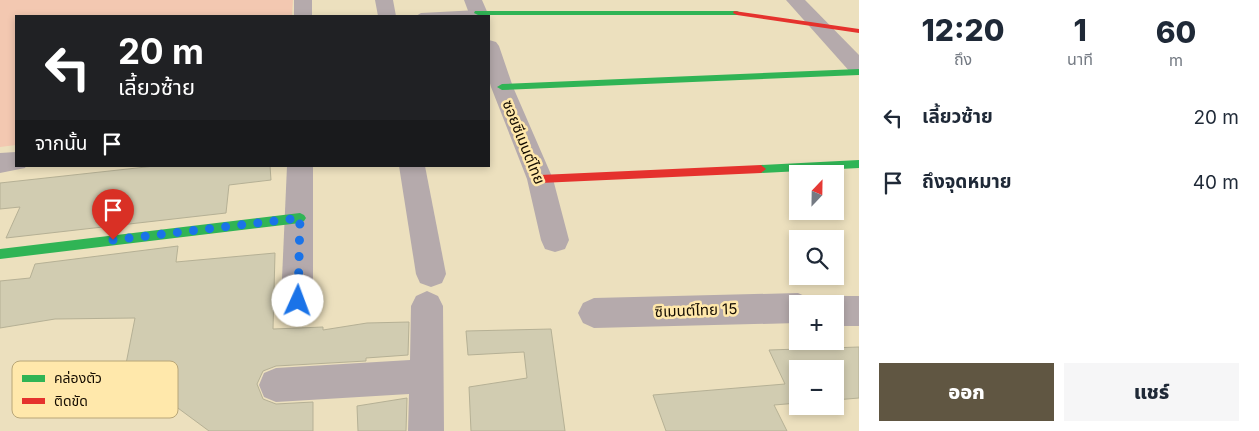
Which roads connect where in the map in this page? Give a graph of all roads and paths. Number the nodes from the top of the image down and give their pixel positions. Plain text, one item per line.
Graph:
1 (303, 0) edge
2 (384, 0) edge
3 (795, 0) edge
4 (477, 10) edge
5 (302, 15) edge
6 (387, 15) edge
7 (430, 15) edge
8 (820, 26) junction
9 (859, 31) edge
10 (490, 49) edge
11 (859, 70) edge
12 (502, 87) junction
13 (15, 161) edge
14 (0, 163) edge
15 (859, 164) edge
16 (300, 167) edge
17 (412, 167) edge
18 (540, 179) junction
19 (300, 218) junction
20 (555, 240) dead end
21 (0, 254) edge
22 (298, 301) dead end
23 (789, 308) edge
24 (844, 311) edge
25 (859, 311) edge
26 (594, 314) dead end
27 (427, 376) junction
28 (276, 385) dead end
29 (426, 431) edge

1 - 5 street
2 - 6 street
3 - 8 street
4 - 7 lane
4 - 8 street
8 - 9 street
8 - 11 street
10 - 12 street, ซอยซีเมนต์ไทย
11 - 12 street
12 - 18 street, ซอยซีเมนต์ไทย
13 - 14 street
15 - 18 street
16 - 19 street
17 - 27 street
18 - 20 street, ซอยซีเมนต์ไทย
19 - 21 street
19 - 22 street
23 - 26 street, ซิเมนต์ไทย 15
24 - 25 street
27 - 28 street
27 - 29 street

